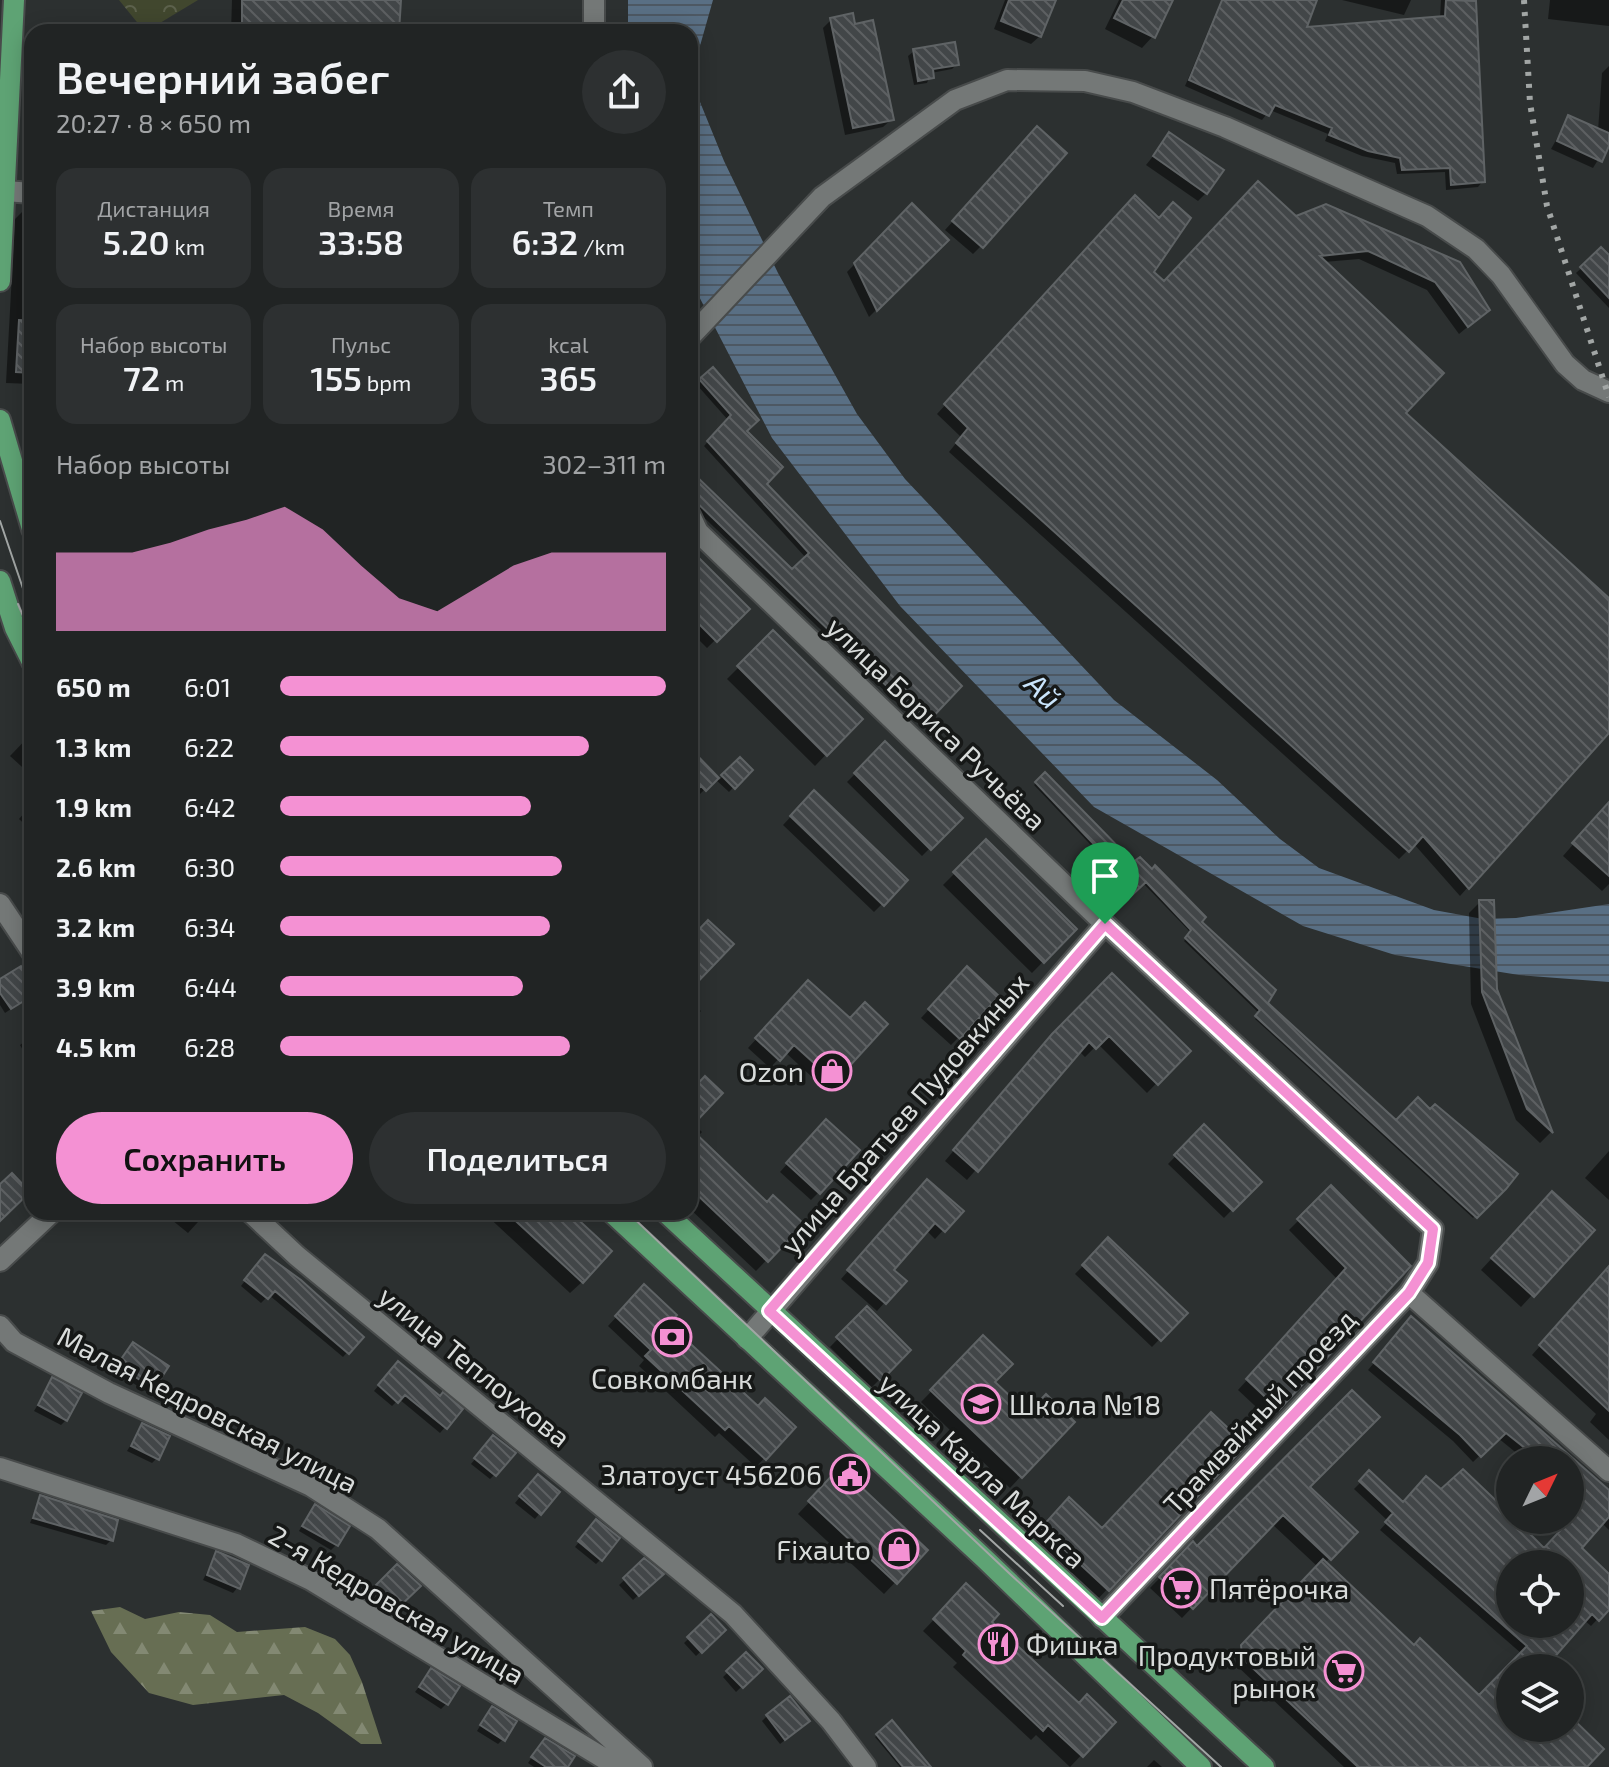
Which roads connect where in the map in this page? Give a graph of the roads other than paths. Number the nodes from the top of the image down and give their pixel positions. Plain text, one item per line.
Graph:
1 (14, 0) edge
2 (594, 0) edge
3 (594, 24) edge
4 (5, 191) junction
5 (24, 192) edge
6 (0, 281) edge
7 (698, 328) edge
8 (1609, 392) edge
9 (0, 420) edge
10 (24, 502) edge
11 (698, 529) edge
12 (0, 581) edge
13 (24, 646) edge
14 (0, 904) edge
15 (1105, 924) junction
16 (24, 940) edge
17 (44, 1220) edge
18 (259, 1220) edge
19 (620, 1220) edge
20 (673, 1220) edge
21 (1433, 1229) joint
22 (0, 1261) edge
23 (1409, 1293) junction
24 (769, 1311) junction
25 (0, 1326) edge
26 (747, 1339) junction
27 (0, 1468) edge
28 (1609, 1471) edge
29 (1102, 1618) junction
30 (618, 1767) edge
31 (642, 1767) edge
32 (866, 1767) edge
33 (1201, 1767) edge
34 (1264, 1767) edge

1 - 4 main road
2 - 3 street
4 - 5 street
4 - 6 main road
7 - 8 street
9 - 10 main road
11 - 15 street, улица Бориса Ручьёва
12 - 13 main road
14 - 16 street
15 - 21 street, улица Бориса Ручьёва
15 - 24 street, улица Братьев Пудовкиных
17 - 22 street
18 - 32 street, улица Теплоухова
19 - 26 main road
20 - 24 main road, улица Карла Маркса
21 - 23 street, Трамвайный проезд
23 - 28 street
23 - 29 street, Трамвайный проезд
24 - 26 street, улица Братьев Пудовкиных
24 - 29 main road, улица Карла Маркса
25 - 31 street, Малая Кедровская улица
26 - 33 main road
27 - 30 street, 2-я Кедровская улица
29 - 34 main road, улица Карла Маркса

